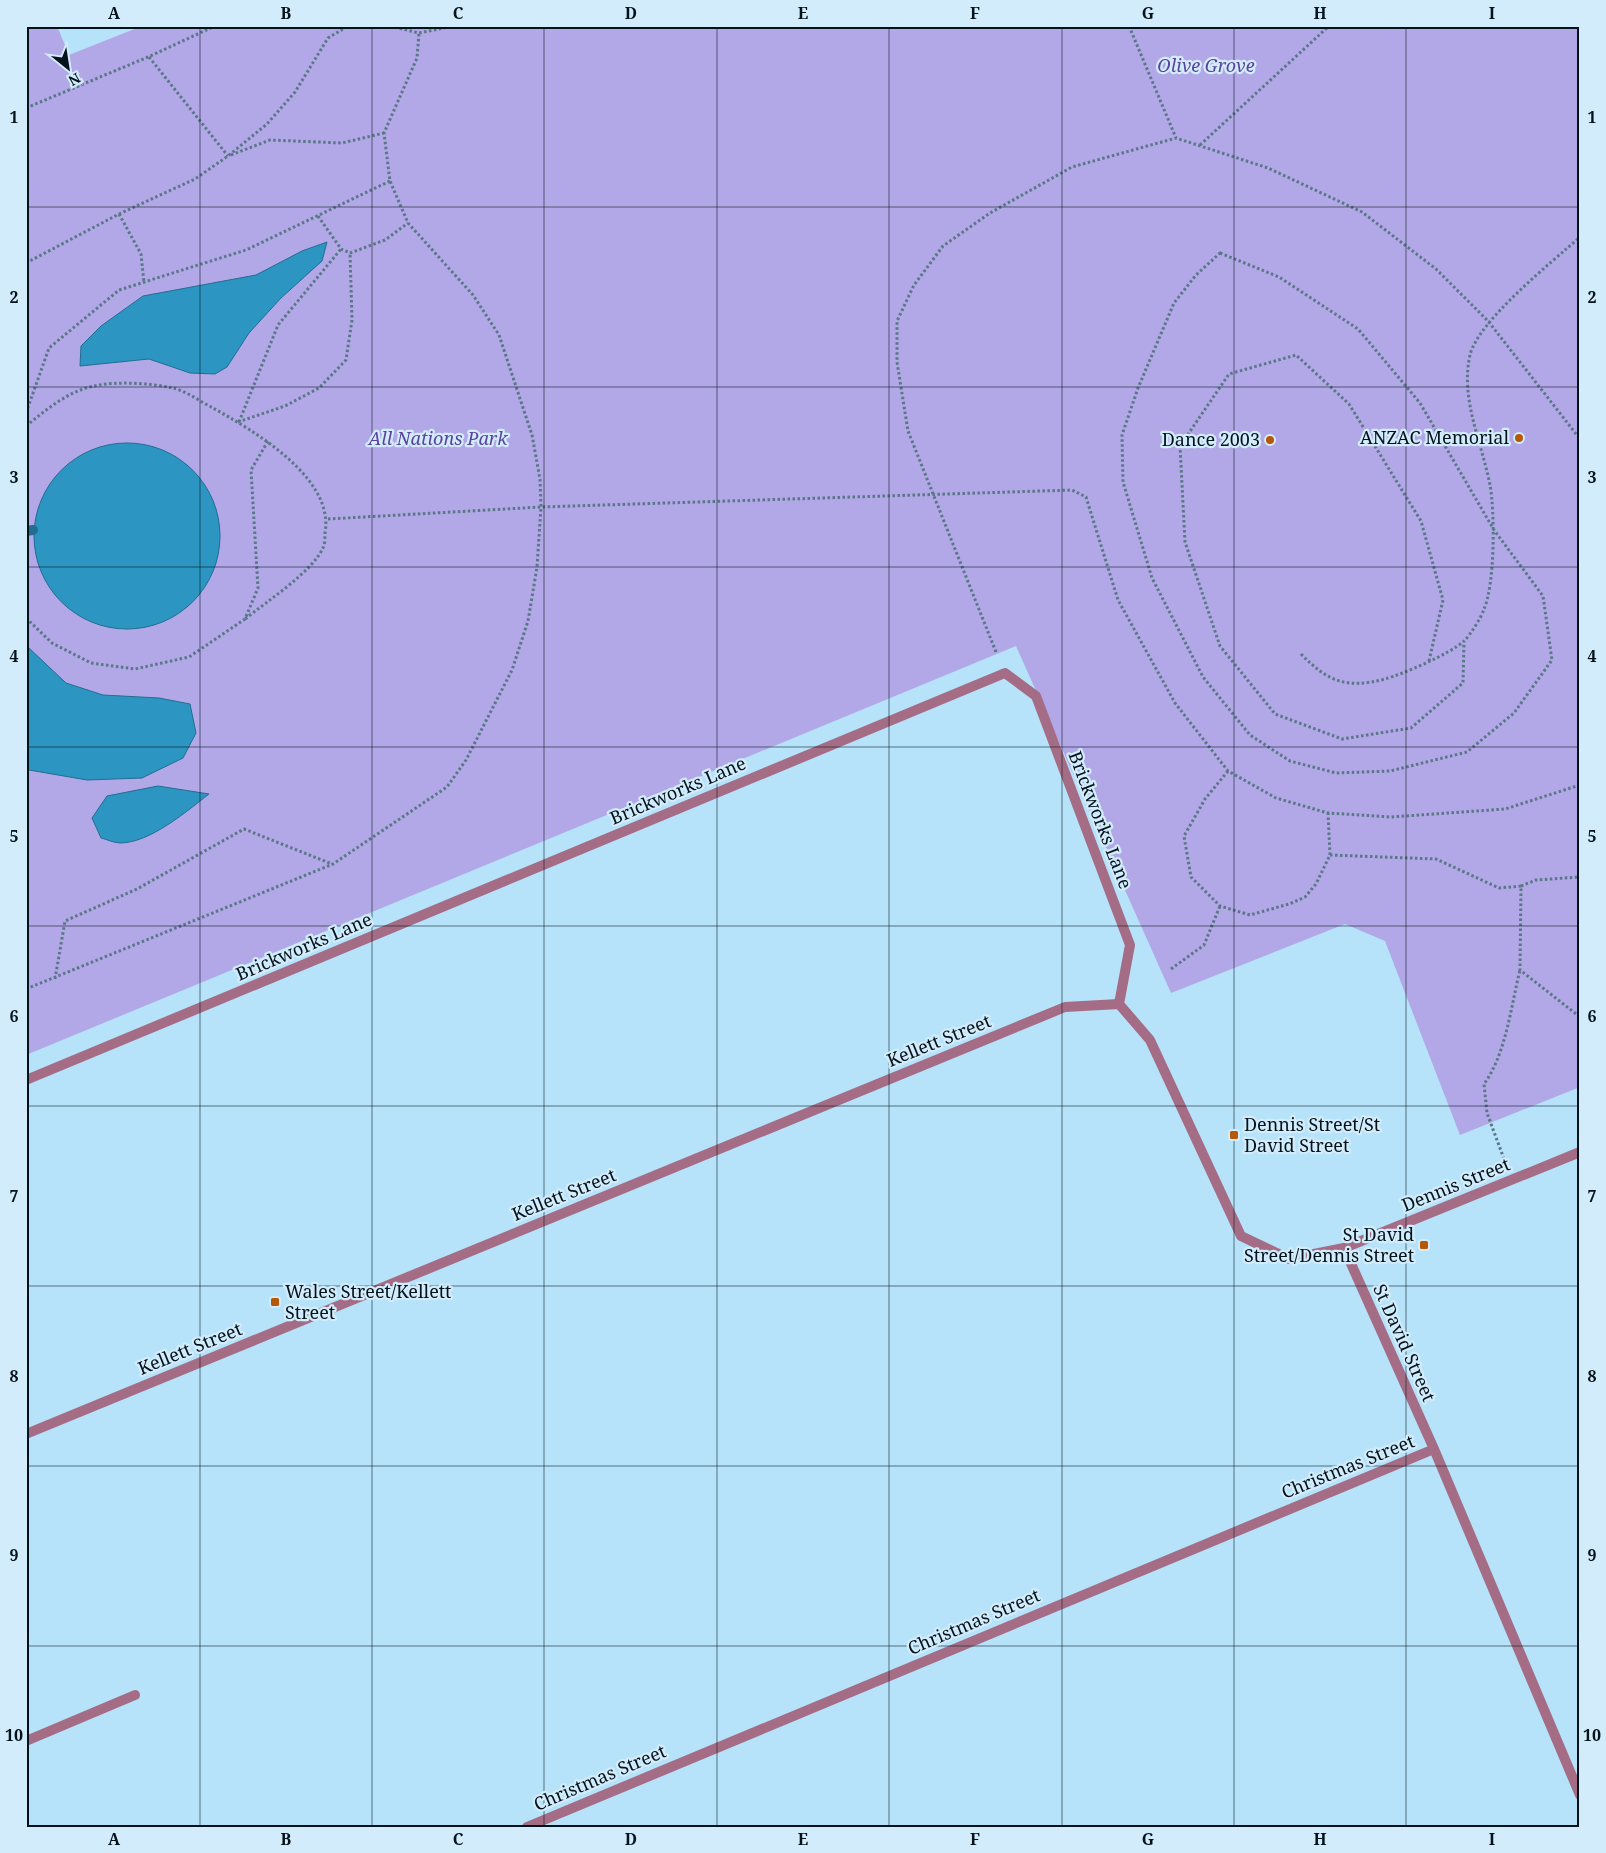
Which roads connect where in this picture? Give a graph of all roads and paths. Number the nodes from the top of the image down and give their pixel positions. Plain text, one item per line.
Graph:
1 (215, 26) edge
2 (348, 26) edge
3 (390, 26) edge
4 (454, 26) edge
5 (1129, 26) edge
6 (1329, 26) edge
7 (419, 33) junction
8 (148, 57) junction
9 (26, 108) edge
10 (384, 133) junction
11 (1176, 138) junction
12 (1200, 145) junction
13 (228, 156) junction
14 (390, 181) junction
15 (119, 214) junction
16 (318, 216) junction
17 (408, 223) junction
18 (1580, 237) edge
19 (341, 249) junction
20 (350, 253) junction
21 (26, 263) edge
22 (144, 283) junction
23 (1488, 322) junction
24 (26, 413) edge
25 (238, 422) junction
26 (26, 426) edge
27 (1580, 439) edge
28 (268, 441) junction
29 (932, 494) junction
30 (541, 506) junction
31 (328, 520) junction
32 (1494, 530) junction
33 (26, 618) edge
34 (244, 619) junction
35 (1464, 641) junction
36 (1301, 654) dead end
37 (1429, 661) junction
38 (1005, 672) junction
39 (1228, 772) junction
40 (1580, 786) edge
41 (1328, 813) junction
42 (1330, 855) junction
43 (333, 864) junction
44 (1580, 877) edge
45 (1522, 886) junction
46 (1220, 906) junction
47 (1172, 969) dead end
48 (1520, 970) junction
49 (55, 979) junction
50 (26, 989) edge
51 (1119, 1004) junction
52 (1580, 1017) edge
53 (26, 1080) edge
54 (1580, 1152) edge
55 (1512, 1180) junction
56 (1344, 1248) junction
57 (26, 1434) edge
58 (1434, 1449) junction
59 (135, 1695) dead end
60 (26, 1741) edge
61 (1580, 1794) edge
62 (527, 1827) edge

1 - 8 path
2 - 13 path
3 - 7 path
4 - 7 path
5 - 11 path
6 - 12 path
7 - 10 path
8 - 9 path
8 - 13 path
10 - 13 path
10 - 14 path
11 - 12 path
11 - 29 path
12 - 23 path
13 - 15 path
14 - 16 path
14 - 17 path
15 - 21 path
15 - 22 path
16 - 19 path
16 - 22 path
17 - 20 path
17 - 30 path
18 - 23 path
19 - 20 path
19 - 25 path
20 - 25 path
22 - 24 path
23 - 27 path
23 - 32 path
25 - 26 path
25 - 28 path
28 - 31 path
28 - 34 path
29 - 30 path
29 - 38 path
29 - 39 path
30 - 31 path
30 - 43 path
31 - 34 path
32 - 32 path
32 - 35 path
33 - 34 path
35 - 37 path
35 - 37 path
36 - 37 path
38 - 51 street, Brickworks Lane
38 - 53 street, Brickworks Lane
39 - 41 path
39 - 46 path
40 - 41 path
41 - 42 path
42 - 45 path
42 - 46 path
43 - 49 path
43 - 49 path
44 - 45 path
45 - 48 path
46 - 47 path
48 - 52 path
48 - 55 path
49 - 50 path
51 - 56 street
51 - 57 street, Kellett Street
54 - 55 street, Dennis Street
55 - 56 street, Dennis Street
56 - 58 street, St David Street
58 - 61 street, St David Street
58 - 62 street, Christmas Street
59 - 60 street

